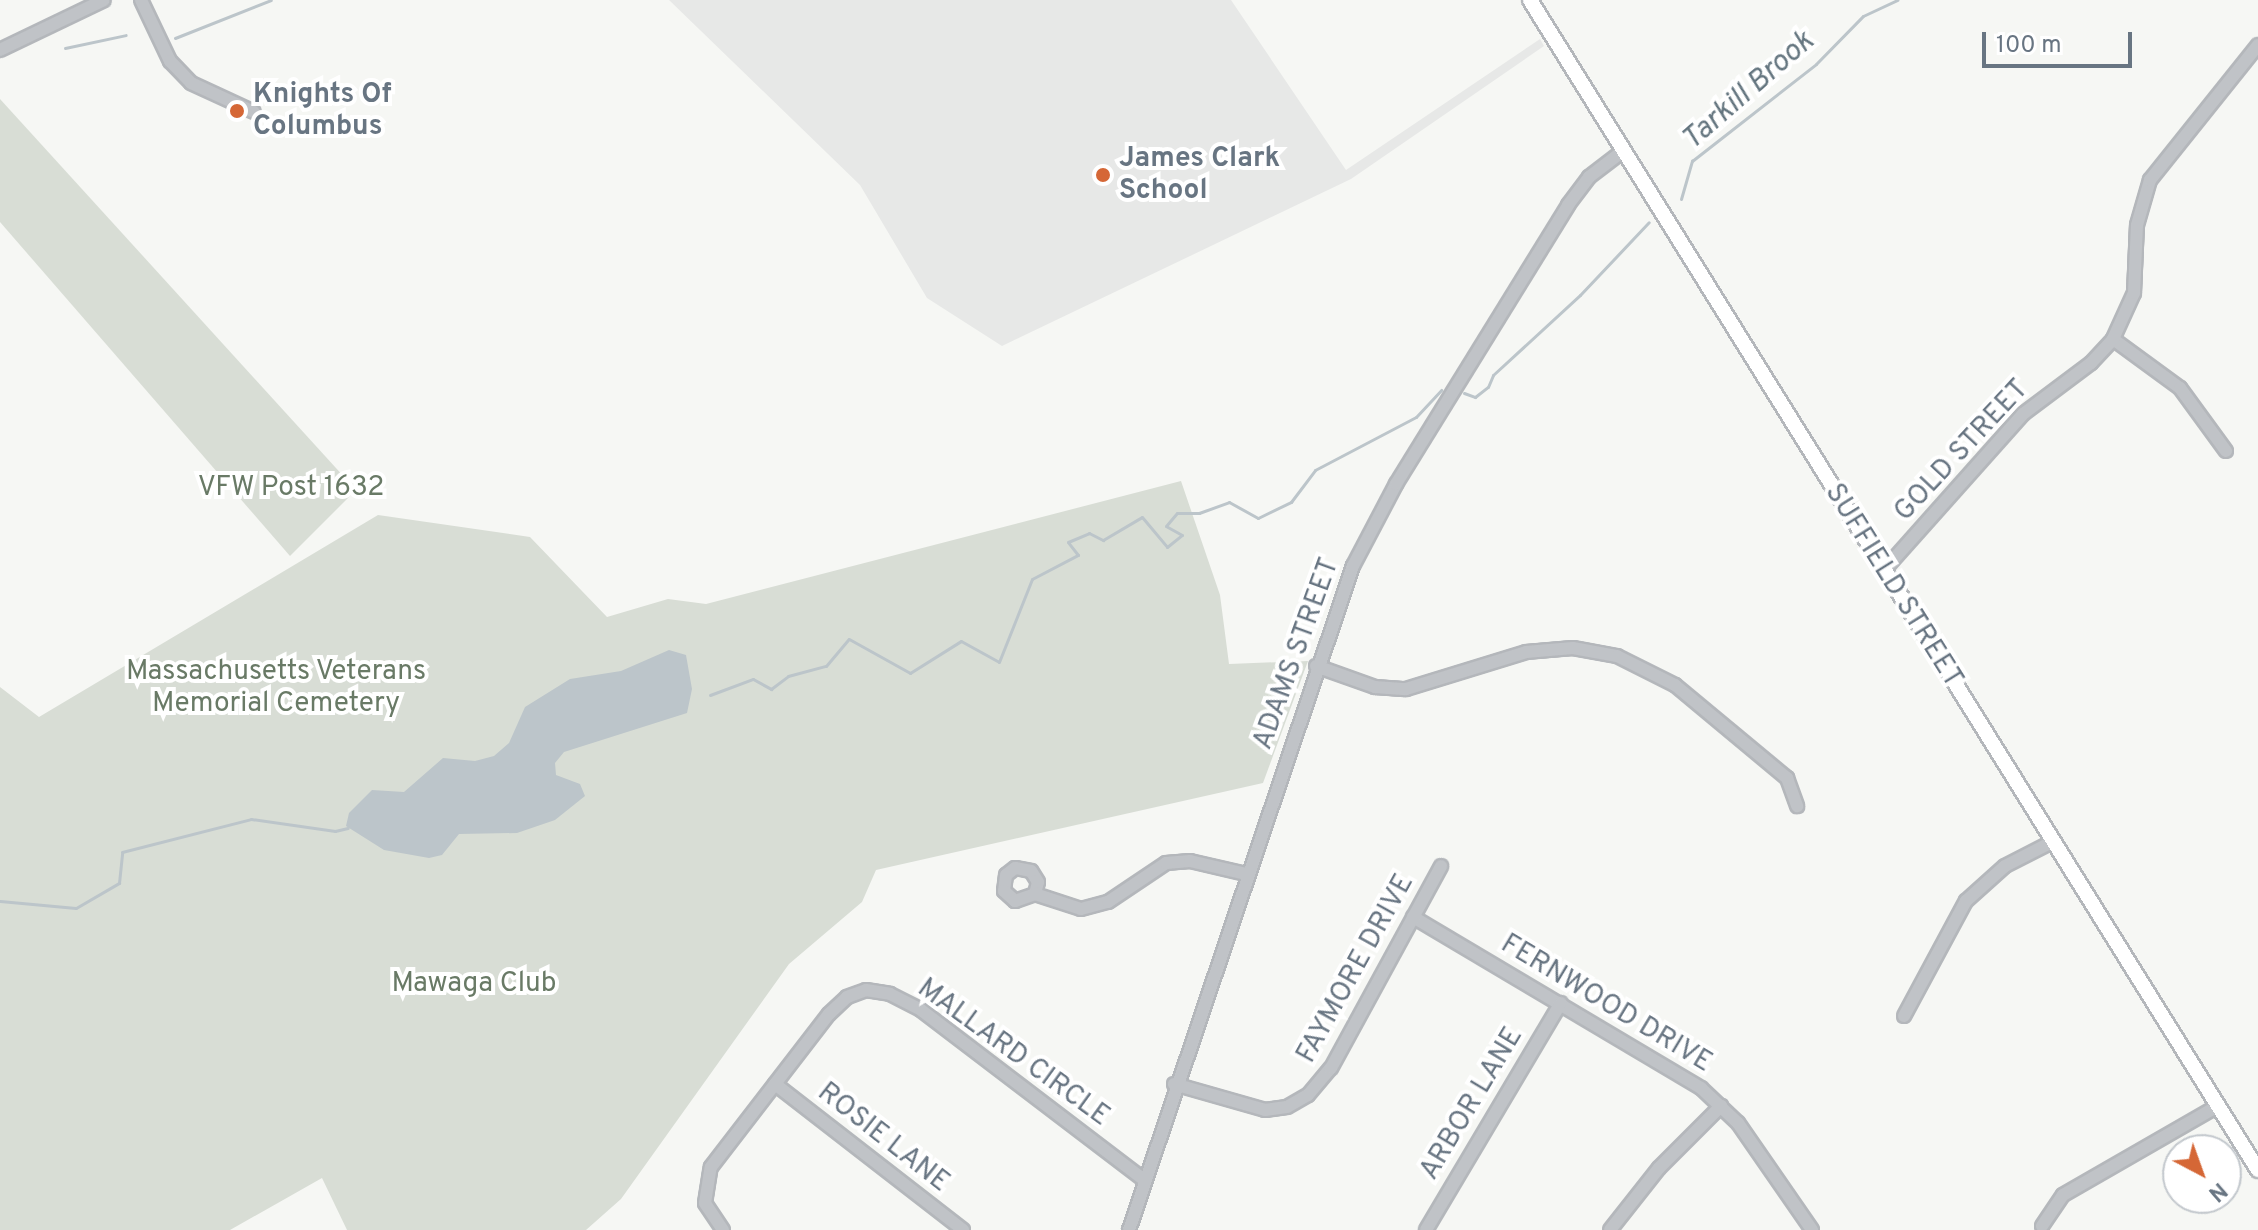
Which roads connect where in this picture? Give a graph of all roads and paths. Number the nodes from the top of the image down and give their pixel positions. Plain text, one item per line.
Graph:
1 (104, 0) edge
2 (141, 0) edge
3 (1530, 0) edge
4 (2258, 45) edge
5 (0, 50) edge
6 (254, 112) dead end
7 (1623, 151) junction
8 (2113, 339) junction
9 (2226, 451) dead end
10 (1884, 570) junction
11 (1316, 666) junction
12 (1797, 806) dead end
13 (2052, 842) junction
14 (1441, 866) dead end
15 (1246, 874) junction
16 (1035, 894) dead end
17 (1413, 917) junction
18 (1561, 1003) junction
19 (1904, 1016) dead end
20 (775, 1084) junction
21 (1174, 1084) junction
22 (1721, 1106) junction
23 (2216, 1107) junction
24 (2258, 1170) edge
25 (1143, 1179) junction
26 (2042, 1226) dead end
27 (723, 1230) edge
28 (963, 1230) edge
29 (1129, 1230) edge
30 (1426, 1230) edge
31 (1610, 1230) edge
32 (1812, 1230) edge

1 - 5 street
2 - 6 street
3 - 7 main road, SUFFIELD STREET
4 - 8 street, GOLD STREET
7 - 10 main road, SUFFIELD STREET
7 - 11 street, ADAMS STREET
8 - 9 street
8 - 10 street, GOLD STREET
10 - 13 main road, SUFFIELD STREET
11 - 12 street
11 - 15 street, ADAMS STREET
13 - 19 street
13 - 23 main road, SUFFIELD STREET
14 - 17 street, FAYMORE DRIVE
15 - 16 street
15 - 21 street, ADAMS STREET
17 - 18 street, FERNWOOD DRIVE
17 - 21 street, FAYMORE DRIVE
18 - 22 street, FERNWOOD DRIVE
18 - 30 street, ARBOR LANE
20 - 25 street, MALLARD CIRCLE
20 - 27 street, MALLARD CIRCLE
20 - 28 street, ROSIE LANE
21 - 25 street, ADAMS STREET
22 - 31 street
22 - 32 street, FERNWOOD DRIVE
23 - 24 main road, SUFFIELD STREET
23 - 26 street
25 - 29 street, ADAMS STREET

